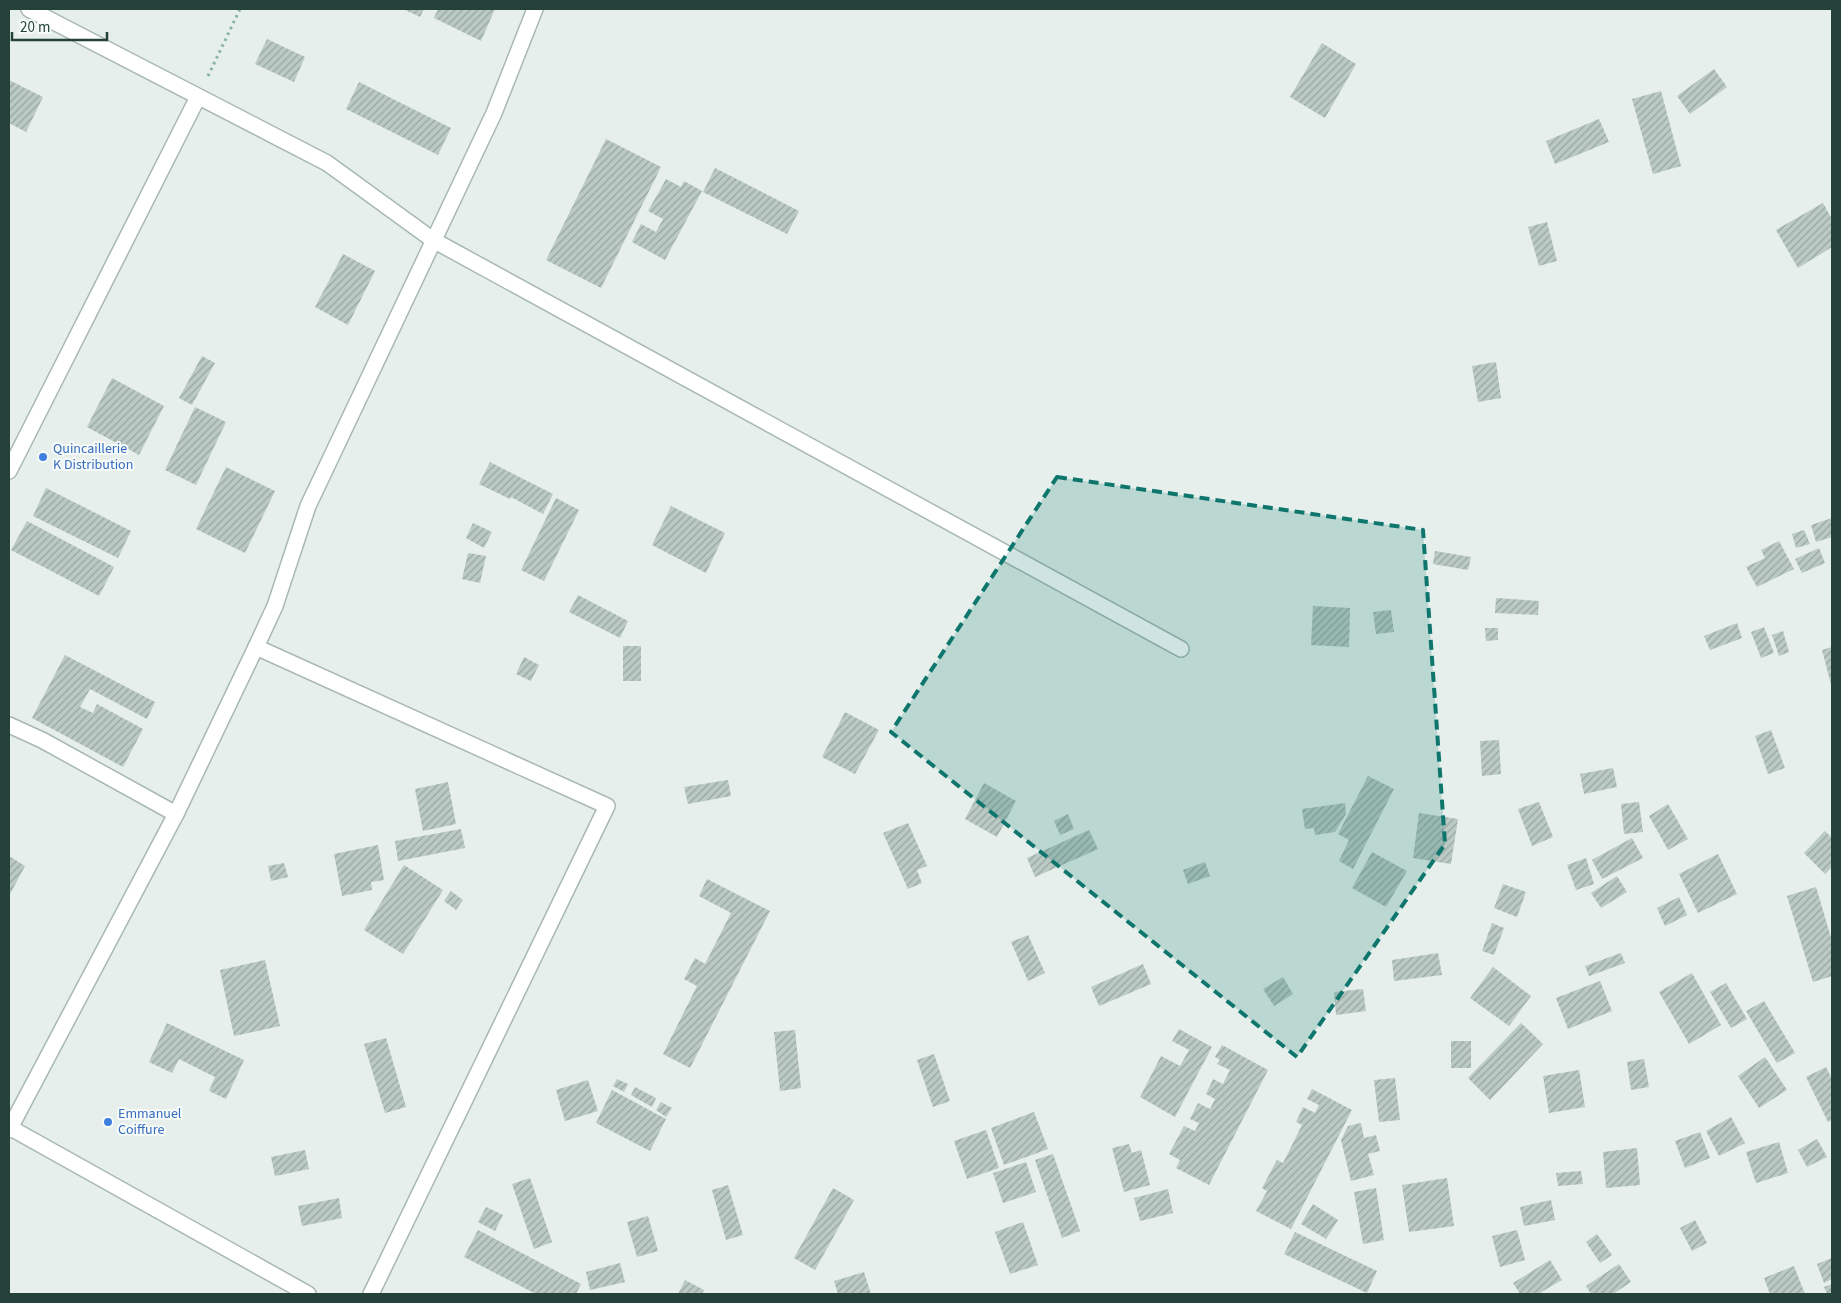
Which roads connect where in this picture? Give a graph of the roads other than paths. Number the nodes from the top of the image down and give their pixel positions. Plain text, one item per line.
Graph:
1 (28, 9) edge
2 (535, 9) edge
3 (198, 97) junction
4 (433, 240) junction
5 (9, 472) edge
6 (256, 647) junction
7 (1181, 650) dead end
8 (9, 725) edge
9 (176, 814) junction
10 (9, 1128) edge
11 (308, 1294) edge
12 (371, 1294) edge

1 - 3 street
2 - 4 street
3 - 4 street
3 - 5 street
4 - 6 street
4 - 7 street
6 - 9 street
6 - 12 street
8 - 9 street
9 - 10 street
10 - 11 street

